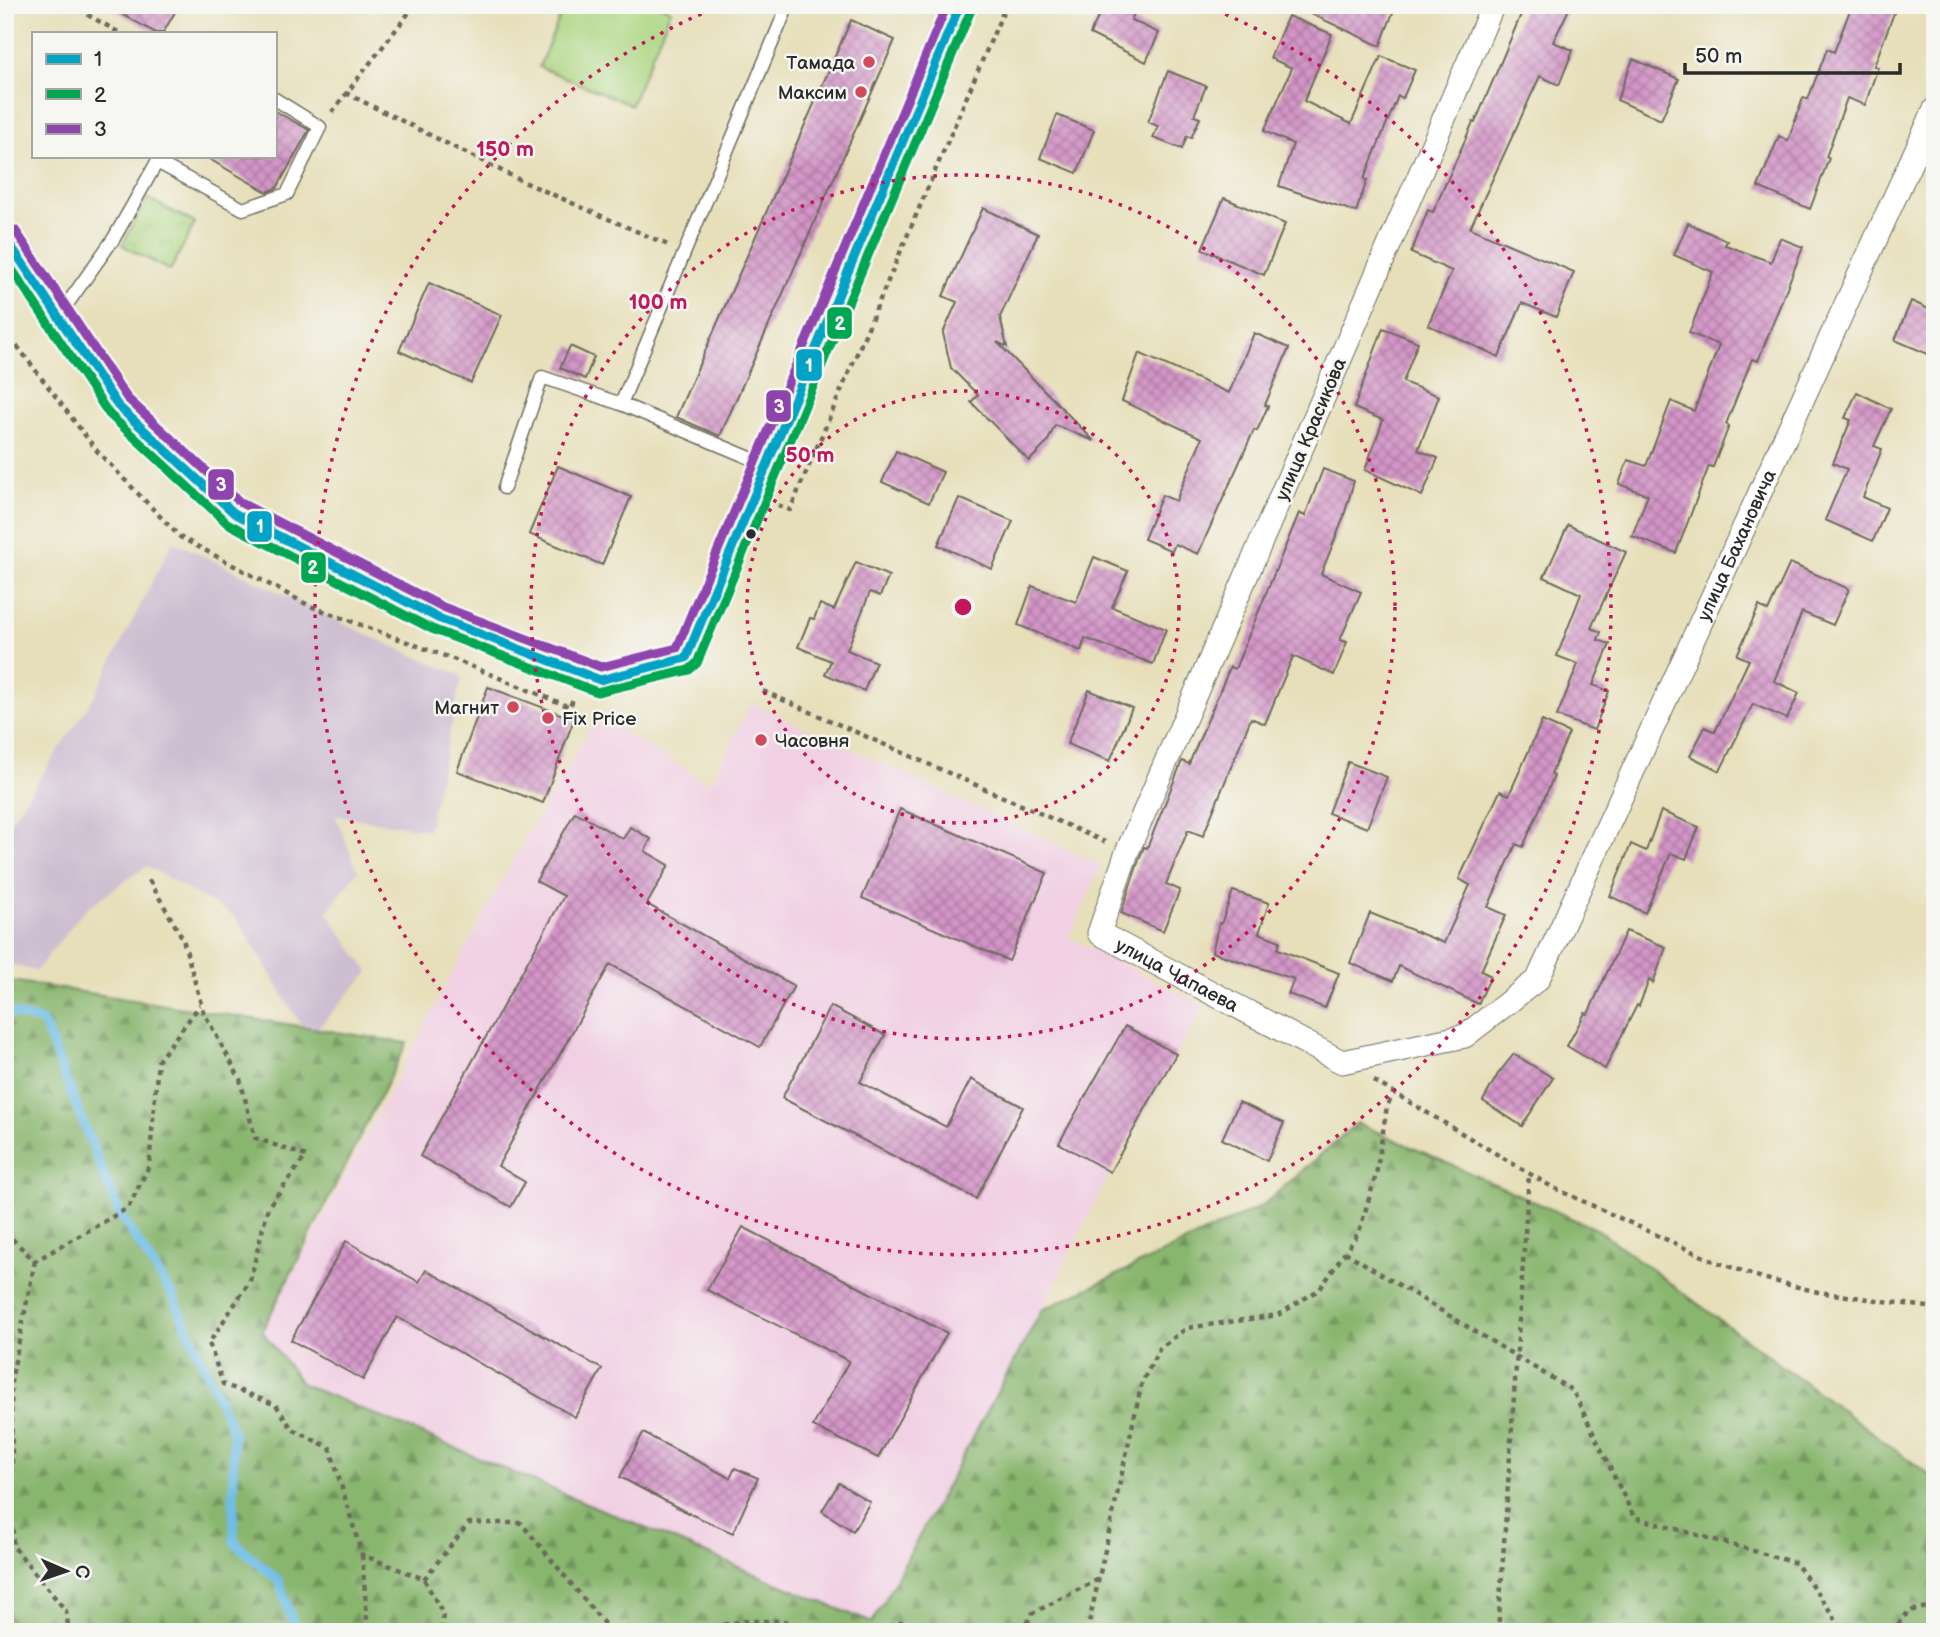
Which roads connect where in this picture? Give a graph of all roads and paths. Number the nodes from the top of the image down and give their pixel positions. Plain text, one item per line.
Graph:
1 (69, 5) edge
2 (415, 5) edge
3 (788, 5) edge
4 (961, 5) edge
5 (1006, 5) edge
6 (1493, 5) edge
7 (118, 32) edge
8 (346, 93) junction
9 (276, 100) edge
10 (1935, 109) edge
11 (320, 127) junction
12 (158, 159) edge
13 (5, 237) edge
14 (685, 252) junction
15 (58, 317) junction
16 (621, 404) junction
17 (767, 465) junction
18 (504, 488) dead end
19 (754, 494) junction
20 (764, 691) dead end
21 (1127, 852) junction
22 (149, 880) dead end
23 (201, 1005) junction
24 (1342, 1062) junction
25 (1394, 1093) junction
26 (1529, 1174) junction
27 (5, 1232) edge
28 (1345, 1252) junction
29 (35, 1261) junction
30 (1935, 1308) edge
31 (1517, 1357) junction
32 (362, 1555) junction
33 (424, 1579) junction
34 (1100, 1579) junction
35 (1935, 1605) edge
36 (69, 1632) edge
37 (368, 1632) edge
38 (441, 1632) edge
39 (611, 1632) edge
40 (674, 1632) edge
41 (812, 1632) edge
42 (870, 1632) edge
43 (920, 1632) edge
44 (1022, 1632) edge
45 (1087, 1632) edge
46 (1499, 1632) edge
47 (1845, 1632) edge
48 (1891, 1632) edge

1 - 7 path
2 - 8 path
3 - 14 lane
4 - 17 street
5 - 19 path
6 - 21 street, улица Красикова
8 - 11 path
8 - 14 path
9 - 11 lane
10 - 24 street, улица Бахановича
11 - 12 lane
12 - 15 lane
13 - 15 street
14 - 16 lane
15 - 19 street
16 - 17 lane
16 - 18 lane
17 - 19 street
20 - 21 path
21 - 24 street, улица Чапаева
22 - 23 path
23 - 29 path
23 - 32 path
24 - 25 path
25 - 26 path
25 - 28 path
26 - 30 path
26 - 31 path
27 - 29 path
28 - 31 path
28 - 34 path
29 - 36 path
31 - 46 path
31 - 47 path
32 - 33 path
32 - 37 path
33 - 38 path
33 - 39 path
34 - 44 path
34 - 45 path
35 - 48 path
40 - 41 path
42 - 43 path

